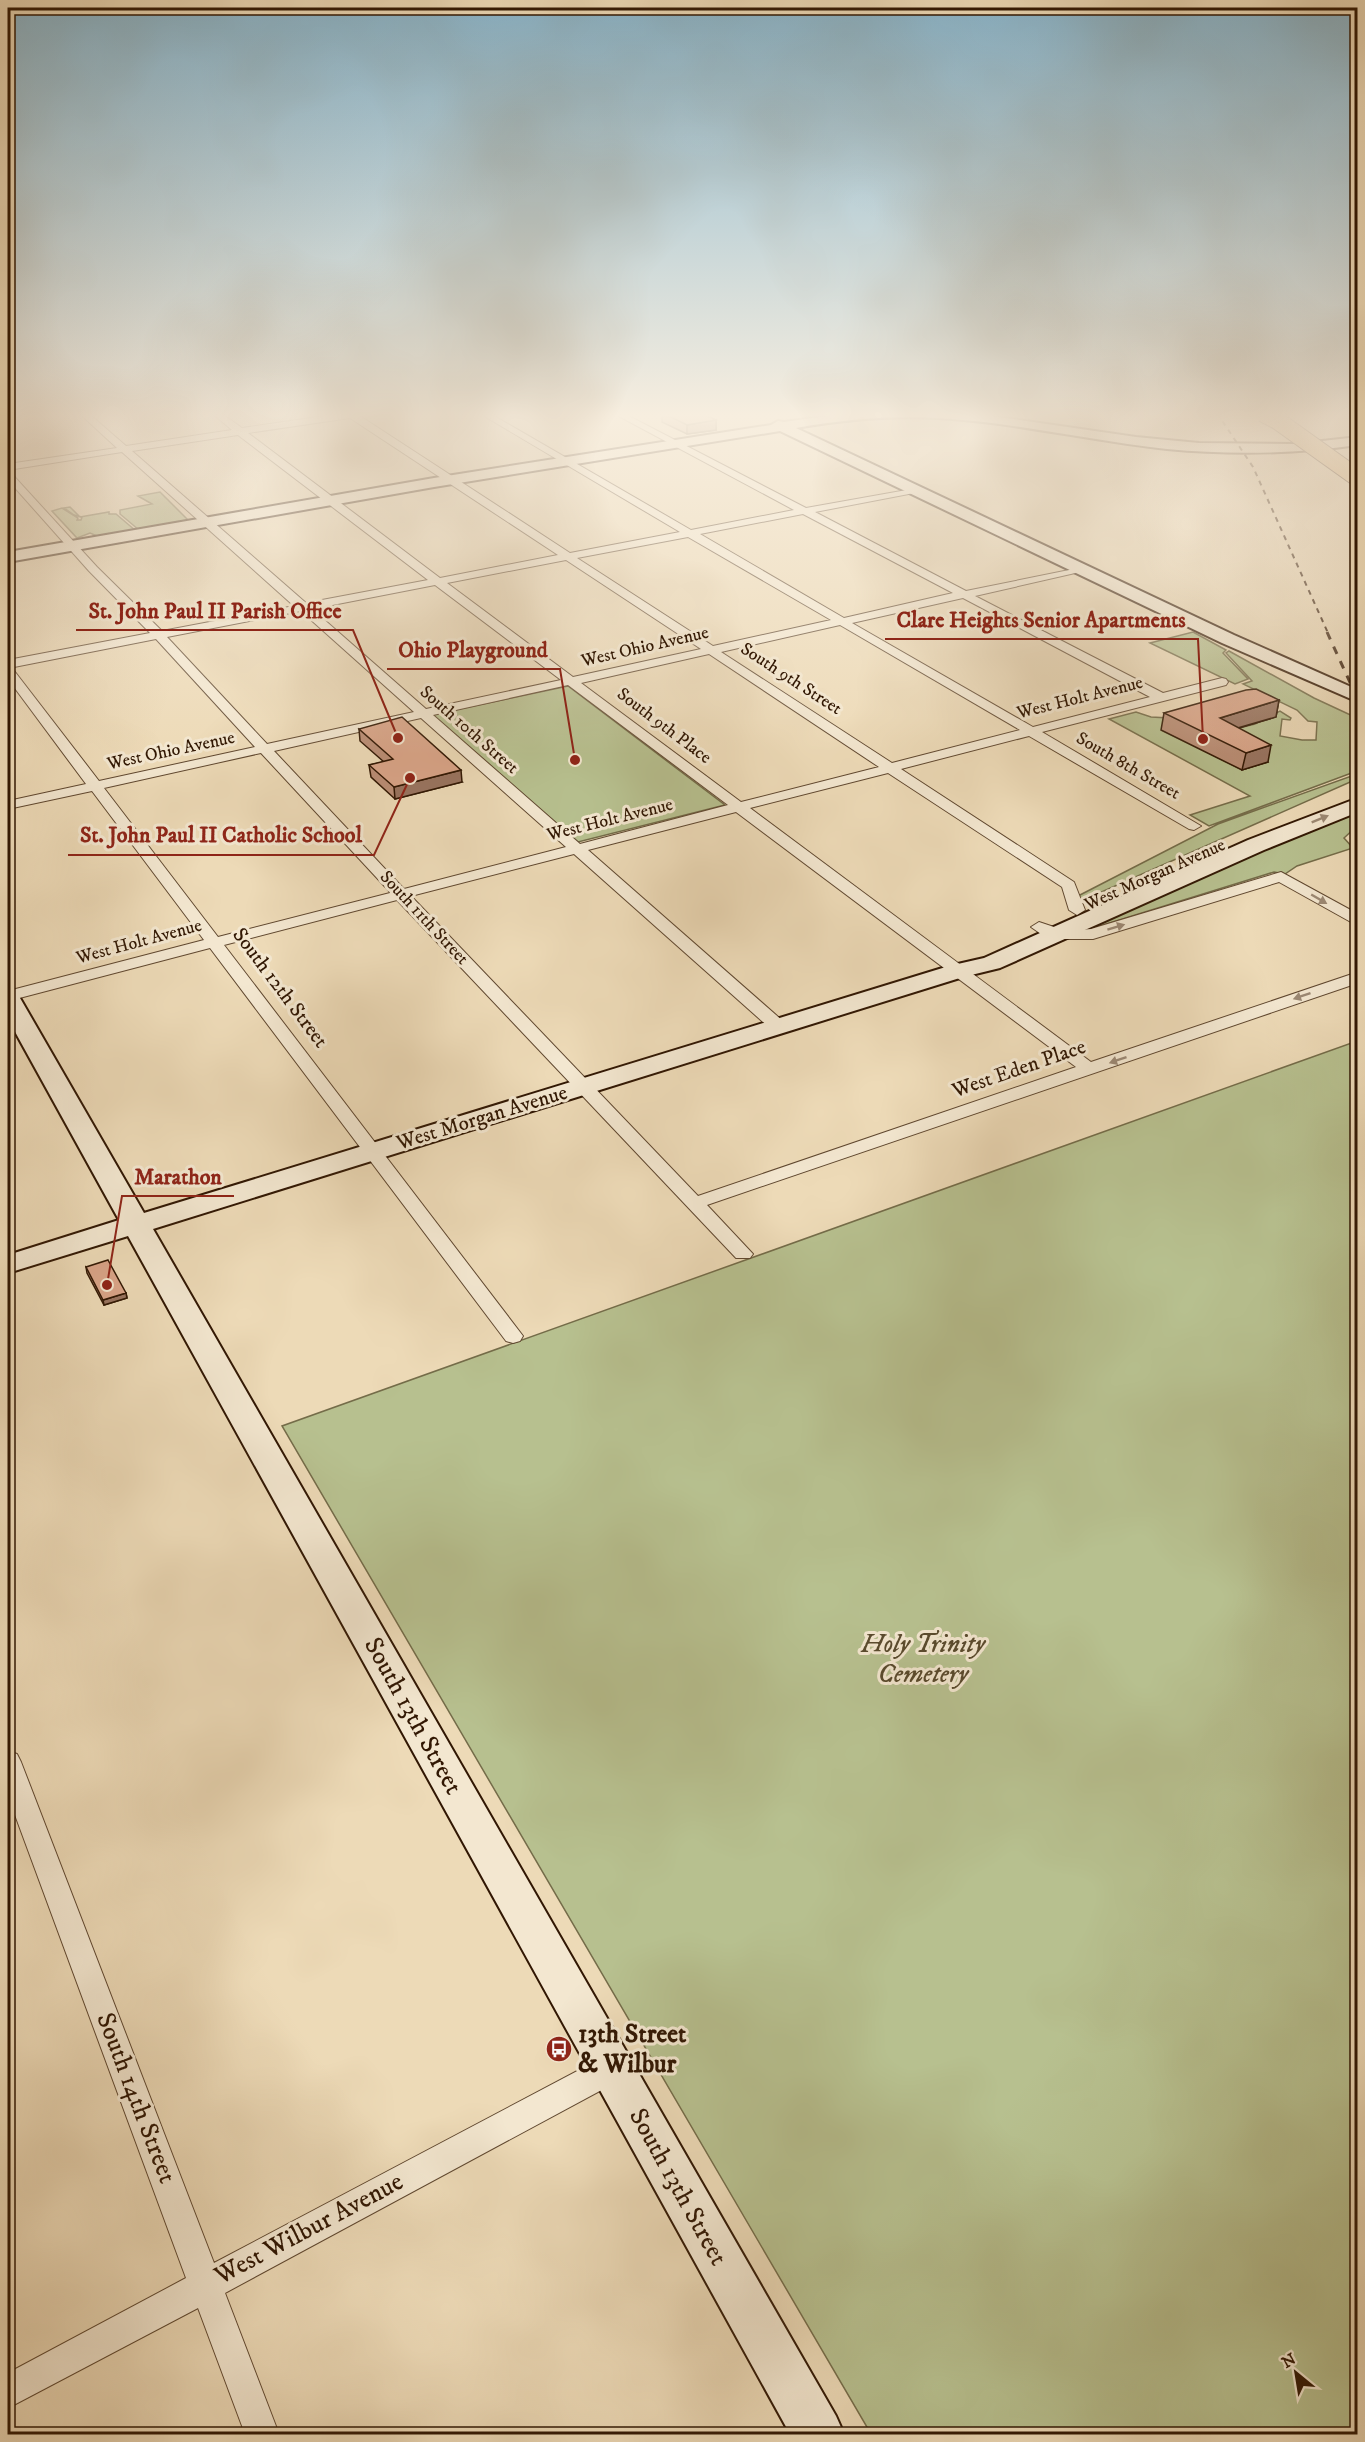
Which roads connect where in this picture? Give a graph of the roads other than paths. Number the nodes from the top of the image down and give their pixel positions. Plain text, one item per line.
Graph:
1 (56, 527) edge
2 (183, 527) edge
3 (211, 527) edge
4 (366, 527) edge
5 (524, 527) edge
6 (680, 527) edge
7 (723, 527) edge
8 (833, 527) edge
9 (992, 527) edge
10 (690, 533) junction
11 (73, 546) junction
12 (569, 556) junction
13 (8, 557) edge
14 (1080, 569) junction
15 (438, 581) junction
16 (964, 595) junction
17 (303, 608) junction
18 (841, 622) junction
19 (159, 635) junction
20 (1228, 639) junction
21 (711, 650) junction
22 (8, 664) edge
23 (8, 670) edge
24 (572, 681) junction
25 (1222, 682) dead end
26 (1358, 697) edge
27 (1162, 698) junction
28 (1358, 710) edge
29 (424, 714) junction
30 (1029, 732) junction
31 (266, 749) junction
32 (890, 768) junction
33 (1358, 784) edge
34 (94, 786) junction
35 (1358, 804) edge
36 (8, 805) edge
37 (738, 807) junction
38 (1194, 826) dead end
39 (576, 848) junction
40 (401, 894) junction
41 (1074, 900) junction
42 (1358, 921) edge
43 (1047, 931) junction
44 (215, 942) junction
45 (957, 971) junction
46 (1358, 977) edge
47 (8, 997) edge
48 (778, 1026) junction
49 (1089, 1070) junction
50 (584, 1086) junction
51 (372, 1152) junction
52 (695, 1203) junction
53 (135, 1225) junction
54 (743, 1254) dead end
55 (8, 1264) edge
56 (513, 1335) dead end
57 (8, 1762) edge
58 (611, 2068) junction
59 (207, 2283) junction
60 (8, 2391) edge
61 (262, 2434) edge
62 (818, 2434) edge

1 - 11 street, South 11th Street
2 - 11 street
3 - 17 street, South 10th Street
4 - 15 street, South 9th Place
5 - 12 street, South 9th Street
6 - 10 street, South 8th Street
7 - 10 street
8 - 16 street
9 - 14 street
10 - 12 street
10 - 18 street, South 8th Street
11 - 13 street
11 - 19 street, South 11th Street
12 - 15 street
12 - 21 street, South 9th Street
14 - 16 street, West Ohio Avenue
14 - 20 street
15 - 17 street
15 - 24 street, South 9th Place
16 - 18 street, West Ohio Avenue
16 - 27 street
17 - 19 street
17 - 29 street, South 10th Street
18 - 21 street, West Ohio Avenue
18 - 30 street, South 8th Street
19 - 22 street
19 - 31 street, South 11th Street
20 - 26 street
20 - 28 street
21 - 24 street, West Ohio Avenue
21 - 32 street, South 9th Street
23 - 34 street, South 12th Street
24 - 29 street, West Ohio Avenue
24 - 37 street, South 9th Place
25 - 27 street, West Holt Avenue
27 - 30 street, West Holt Avenue
29 - 31 street, West Ohio Avenue
29 - 39 street, South 10th Street
30 - 32 street, West Holt Avenue
30 - 38 street, South 8th Street
31 - 34 street, West Ohio Avenue
31 - 40 street, South 11th Street
32 - 37 street, West Holt Avenue
32 - 41 street, South 9th Street
33 - 41 street, West Morgan Avenue
34 - 36 street, West Ohio Avenue
34 - 44 street, South 12th Street
43 -> 35 street, West Morgan Avenue
37 - 39 street, West Holt Avenue
37 - 45 street, South 9th Place
39 - 40 street, West Holt Avenue
39 - 48 street, South 10th Street
40 - 44 street, West Holt Avenue
40 - 50 street, South 11th Street
41 - 43 street, West Morgan Avenue
43 -> 42 street
43 - 45 street, West Morgan Avenue
44 - 47 street, West Holt Avenue
44 - 51 street, South 12th Street
45 - 48 street, West Morgan Avenue
45 - 49 street, South 9th Place
46 -> 49 street, West Eden Place
47 - 53 street, South 13th Street
48 - 50 street, West Morgan Avenue
49 - 52 street, West Eden Place
50 - 51 street, West Morgan Avenue
50 - 52 street, South 11th Street
51 - 53 street, West Morgan Avenue
51 - 56 street, South 12th Street
52 - 54 street, South 11th Street
53 - 55 street, West Morgan Avenue
53 - 58 street, South 13th Street
57 - 59 street, South 14th Street
58 - 59 street, West Wilbur Avenue
58 - 62 street, South 13th Street
59 - 60 street, West Wilbur Avenue
59 - 61 street, South 14th Street

